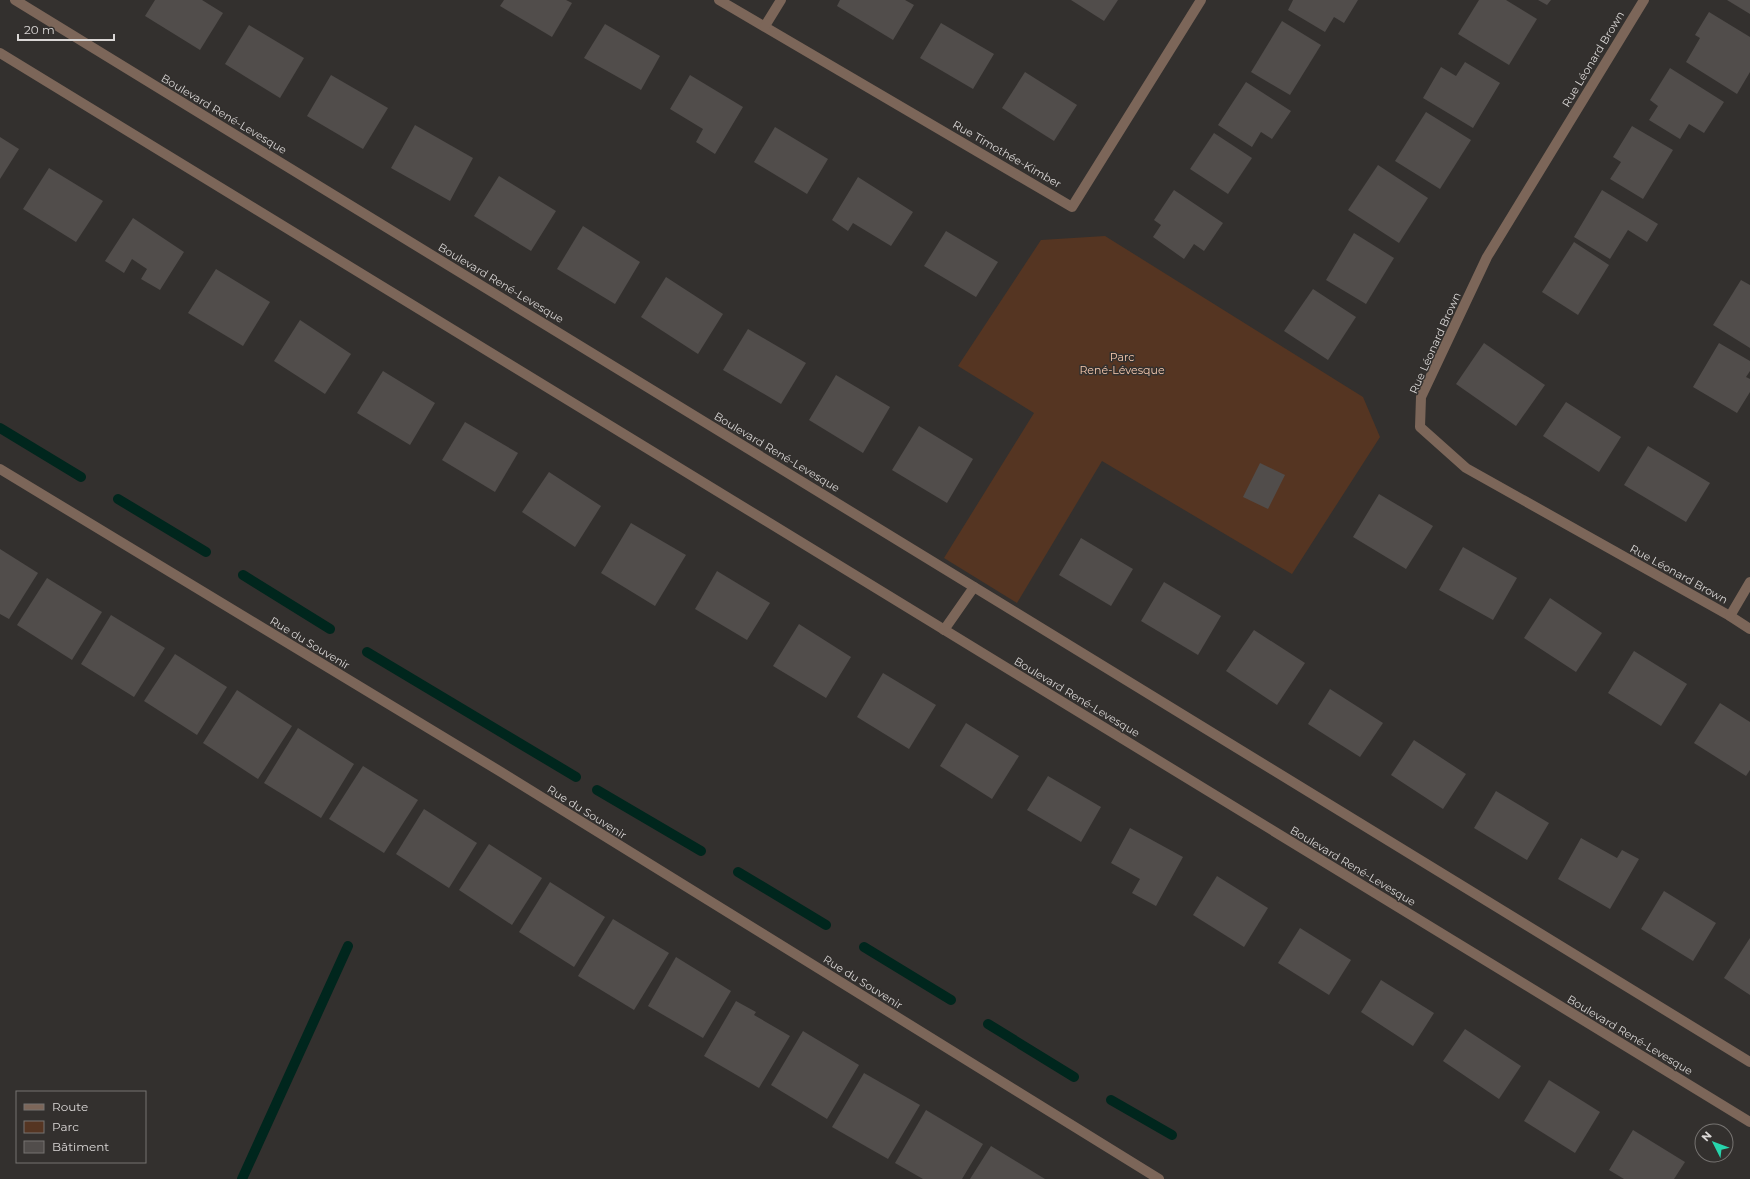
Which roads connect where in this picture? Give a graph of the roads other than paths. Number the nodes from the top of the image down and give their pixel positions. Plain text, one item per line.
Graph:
1 (15, 0) edge
2 (719, 0) edge
3 (781, 0) edge
4 (1201, 0) edge
5 (1644, 0) edge
6 (765, 26) junction
7 (0, 53) edge
8 (0, 469) edge
9 (1750, 582) edge
10 (974, 587) junction
11 (1730, 616) junction
12 (1750, 629) edge
13 (944, 630) junction
14 (1750, 1062) edge
15 (1750, 1122) edge
16 (1159, 1179) edge

1 - 10 street, Boulevard René-Levesque
2 - 6 street, Rue Timothée-Kimber
3 - 6 street
4 - 6 street, Rue Timothée-Kimber
5 - 11 street, Rue Léonard Brown
7 - 13 street, Boulevard René-Levesque
8 - 16 street, Rue du Souvenir
9 - 11 street
10 - 13 street
10 - 14 street, Boulevard René-Levesque
11 - 12 street, Rue Léonard Brown
13 - 15 street, Boulevard René-Levesque

